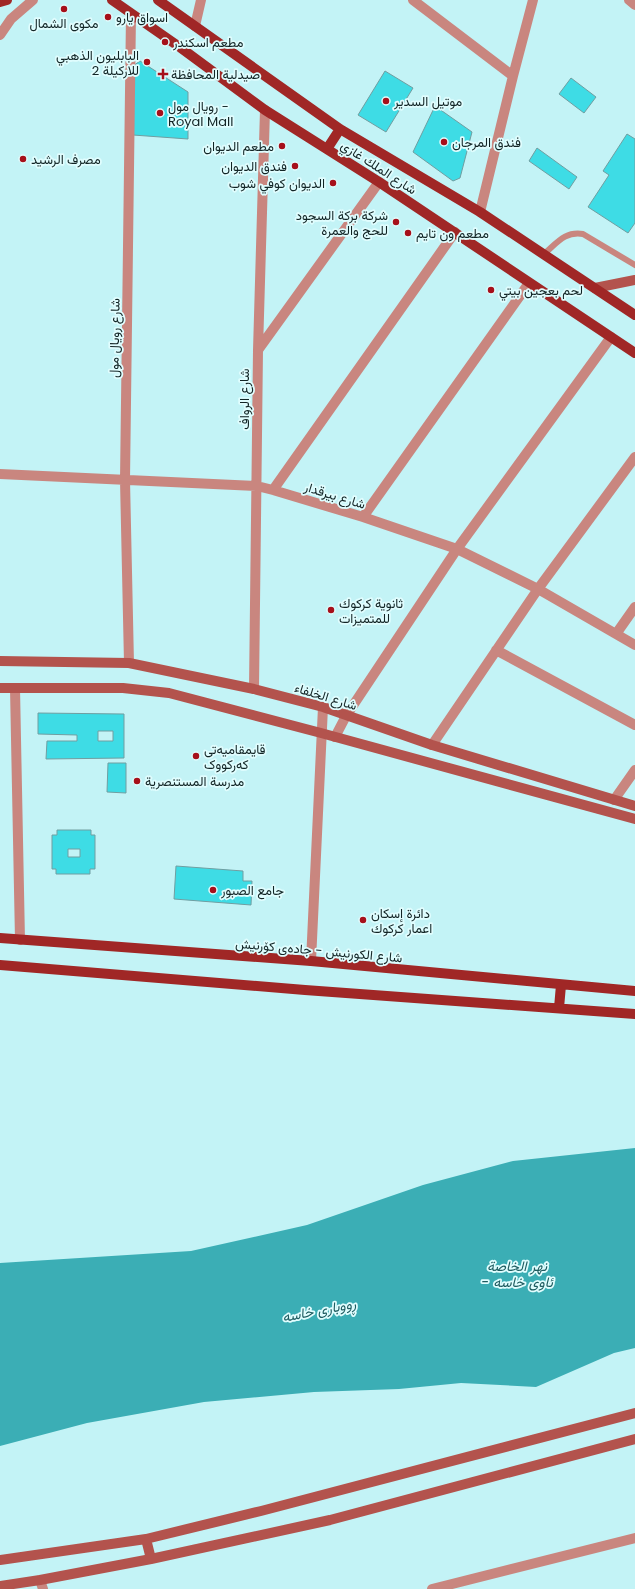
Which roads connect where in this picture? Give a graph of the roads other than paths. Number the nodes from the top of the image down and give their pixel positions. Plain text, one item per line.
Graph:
1 (6, 0) edge
2 (33, 0) edge
3 (112, 0) edge
4 (201, 0) edge
5 (413, 0) edge
6 (533, 0) edge
7 (629, 0) edge
8 (160, 1) edge
9 (0, 2) edge
10 (635, 5) edge
11 (131, 14) junction
12 (195, 26) junction
13 (0, 35) edge
14 (513, 76) junction
15 (265, 110) junction
16 (340, 129) junction
17 (327, 149) junction
18 (379, 182) junction
19 (480, 212) junction
20 (455, 232) junction
21 (544, 254) junction
22 (635, 265) edge
23 (635, 280) edge
24 (530, 283) junction
25 (595, 288) junction
26 (635, 315) edge
27 (611, 337) junction
28 (258, 350) junction
29 (635, 353) edge
30 (635, 457) edge
31 (0, 474) edge
32 (125, 480) junction
33 (257, 486) junction
34 (274, 490) junction
35 (363, 517) junction
36 (457, 549) junction
37 (538, 589) junction
38 (635, 607) edge
39 (616, 634) junction
40 (635, 645) edge
41 (496, 650) junction
42 (0, 661) edge
43 (129, 663) junction
44 (0, 688) edge
45 (15, 688) junction
46 (254, 689) junction
47 (323, 707) junction
48 (346, 716) junction
49 (635, 725) edge
50 (321, 733) junction
51 (335, 737) junction
52 (432, 745) junction
53 (635, 770) edge
54 (614, 800) junction
55 (635, 806) edge
56 (635, 819) edge
57 (0, 938) edge
58 (20, 940) junction
59 (311, 961) junction
60 (0, 964) edge
61 (561, 985) junction
62 (635, 991) edge
63 (560, 1008) junction
64 (635, 1014) edge
65 (635, 1413) edge
66 (635, 1439) edge
67 (635, 1538) edge
68 (146, 1539) junction
69 (151, 1559) junction
70 (0, 1560) edge
71 (42, 1584) edge
72 (0, 1586) edge
73 (14, 1586) edge
74 (432, 1589) edge

1 - 9 main road
2 - 13 street
3 - 11 main road, شارع الملك غازي
4 - 12 street
5 - 14 street
6 - 14 street
7 - 10 street
8 - 12 main road, شارع الملك غازي
11 - 15 main road, شارع الملك غازي
11 - 32 street, شارع رويال مول
12 - 16 main road, شارع الملك غازي
14 - 19 street
15 - 17 main road, شارع الملك غازي
15 - 28 street, شارع الرواف
16 - 17 main road
16 - 19 main road, شارع الملك غازي
17 - 18 main road, شارع الملك غازي
18 - 20 main road, شارع الملك غازي
18 - 28 street
19 - 21 main road, شارع الملك غازي
20 - 24 main road, شارع الملك غازي
20 - 34 street
21 - 22 lane
21 - 25 main road, شارع الملك غازي
23 - 25 street
24 - 27 main road, شارع الملك غازي
24 - 35 street
25 - 26 main road, شارع الملك غازي
27 - 29 main road, شارع الملك غازي
27 - 36 street
28 - 33 street, شارع الرواف
30 - 37 street
31 - 32 street, شارع بيرقدار
32 - 33 street, شارع بيرقدار
32 - 43 street, شارع رويال مول
33 - 34 street, شارع بيرقدار
33 - 46 street, شارع الرواف
34 - 35 street, شارع بيرقدار
35 - 36 street, شارع بيرقدار
36 - 37 street, شارع بيرقدار
36 - 48 street
37 - 39 street, شارع بيرقدار
37 - 41 street
38 - 39 street
39 - 40 street, شارع بيرقدار
41 - 49 street
41 - 52 street
42 - 43 street, شارع الخلفاء
43 - 46 street, شارع الخلفاء
44 - 45 street
45 - 50 street
45 - 58 street
46 - 47 street, شارع الخلفاء
47 - 48 street, شارع الخلفاء
47 - 50 street
48 - 51 street
48 - 52 street, شارع الخلفاء
50 - 51 street
50 - 59 street
51 - 56 street
52 - 54 street, شارع الخلفاء
53 - 54 street
54 - 55 street, شارع الخلفاء
57 - 58 main road, شارع الكورنيش - جادەی کۆرنیش
58 - 59 main road, شارع الكورنيش - جادەی کۆرنیش
59 - 61 main road, شارع الكورنيش - جادەی کۆرنیش
60 - 63 main road
61 - 62 main road, شارع الكورنيش - جادەی کۆرنیش
61 - 63 main road
63 - 64 main road
65 - 68 street
66 - 69 street
67 - 74 street
68 - 69 street
68 - 70 street
69 - 71 street
71 - 73 street
72 - 73 street

